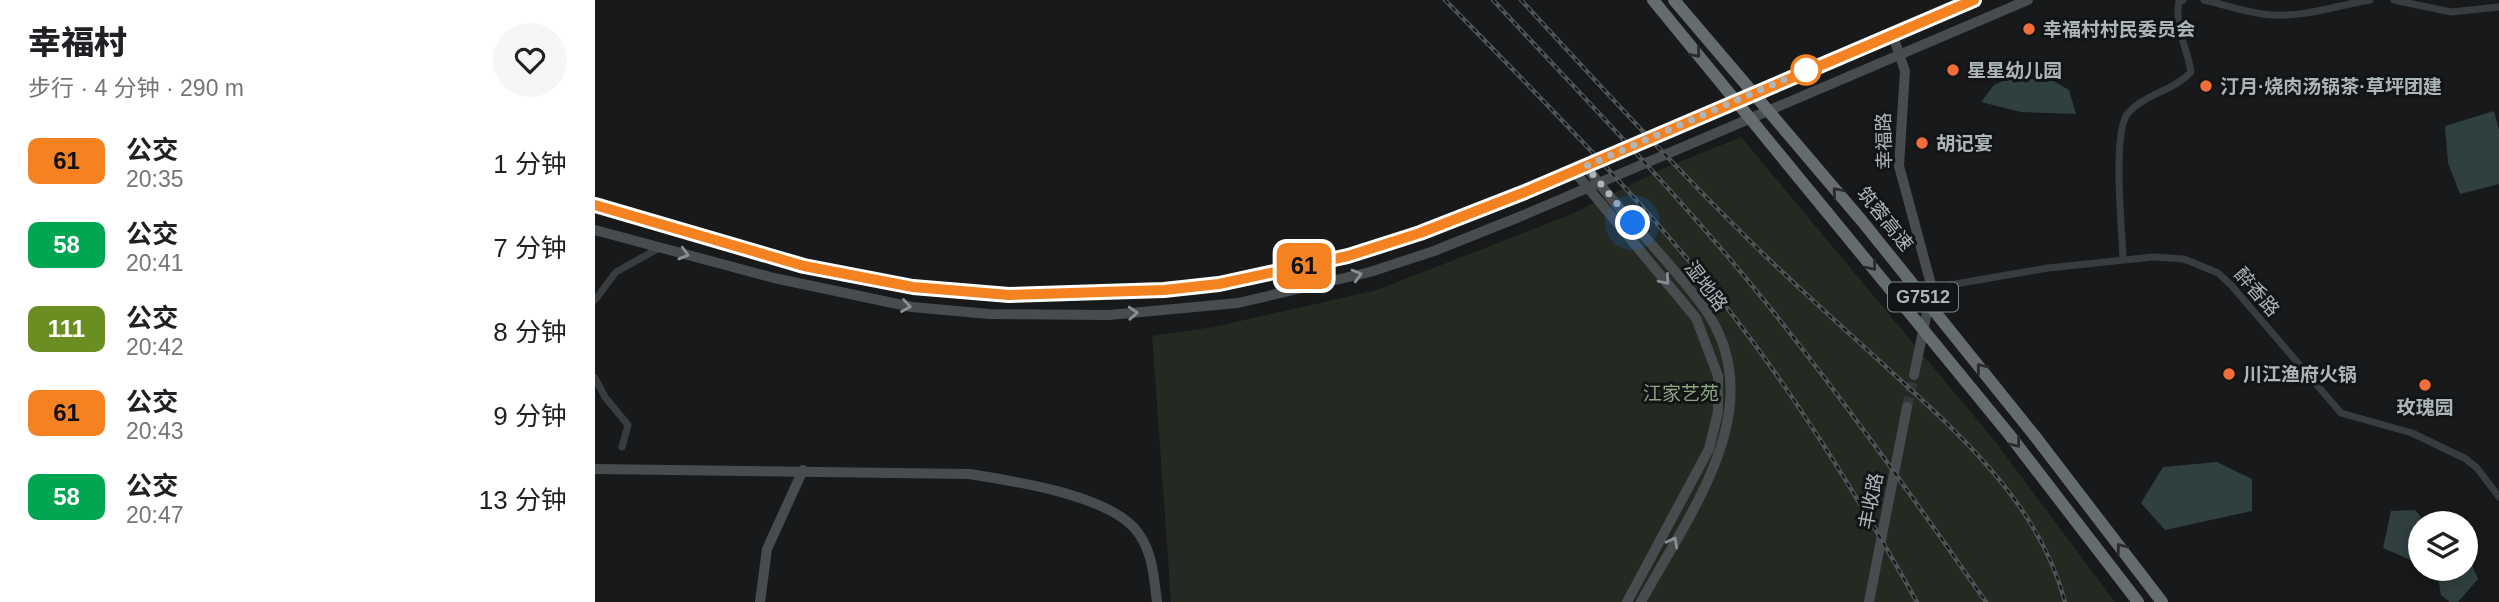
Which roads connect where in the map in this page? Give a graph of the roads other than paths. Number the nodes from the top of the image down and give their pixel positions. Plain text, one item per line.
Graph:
1 (1653, 0) edge
2 (1674, 0) edge
3 (1974, 0) edge
4 (2028, 0) edge
5 (2183, 0) edge
6 (2204, 0) edge
7 (2370, 0) edge
8 (2394, 0) edge
9 (2499, 8) edge
10 (1892, 33) junction
11 (1899, 54) junction
12 (1586, 166) junction
13 (1574, 170) junction
14 (1592, 185) junction
15 (595, 205) edge
16 (595, 230) edge
17 (661, 247) junction
18 (2123, 258) junction
19 (1932, 288) junction
20 (595, 300) edge
21 (1914, 375) tunnel mouth
22 (595, 377) edge
23 (1907, 407) tunnel mouth
24 (622, 446) dead end
25 (595, 469) edge
26 (803, 470) junction
27 (2499, 497) edge
28 (1680, 517) junction
29 (760, 602) edge
30 (1157, 602) edge
31 (1627, 602) edge
32 (1641, 602) edge
33 (1869, 602) edge
34 (2138, 602) edge
35 (2162, 602) edge

1 -> 34 highway, 筑蓉高速 / G7512, bridge
35 -> 2 highway, 筑蓉高速 / G7512, bridge
3 - 10 main road
4 - 11 main road
5 - 18 street
6 - 7 street
8 - 9 street
10 - 11 main road, 幸福路
10 - 12 main road
11 - 14 main road
11 - 19 main road, 幸福路
12 - 13 main road
12 - 14 main road, 湿地路
13 - 14 main road, 湿地路
13 - 15 main road
17 -> 14 main road
14 - 28 main road, 湿地路
16 - 17 main road
17 - 20 street
18 - 19 street, 醉香路
18 - 27 street, 醉香路
19 - 21 main road
22 - 24 street
23 - 33 main road, 丰收路
25 - 26 main road
26 - 29 main road
26 - 30 main road
28 - 31 main road, 湿地路
32 -> 28 main road, 湿地路

